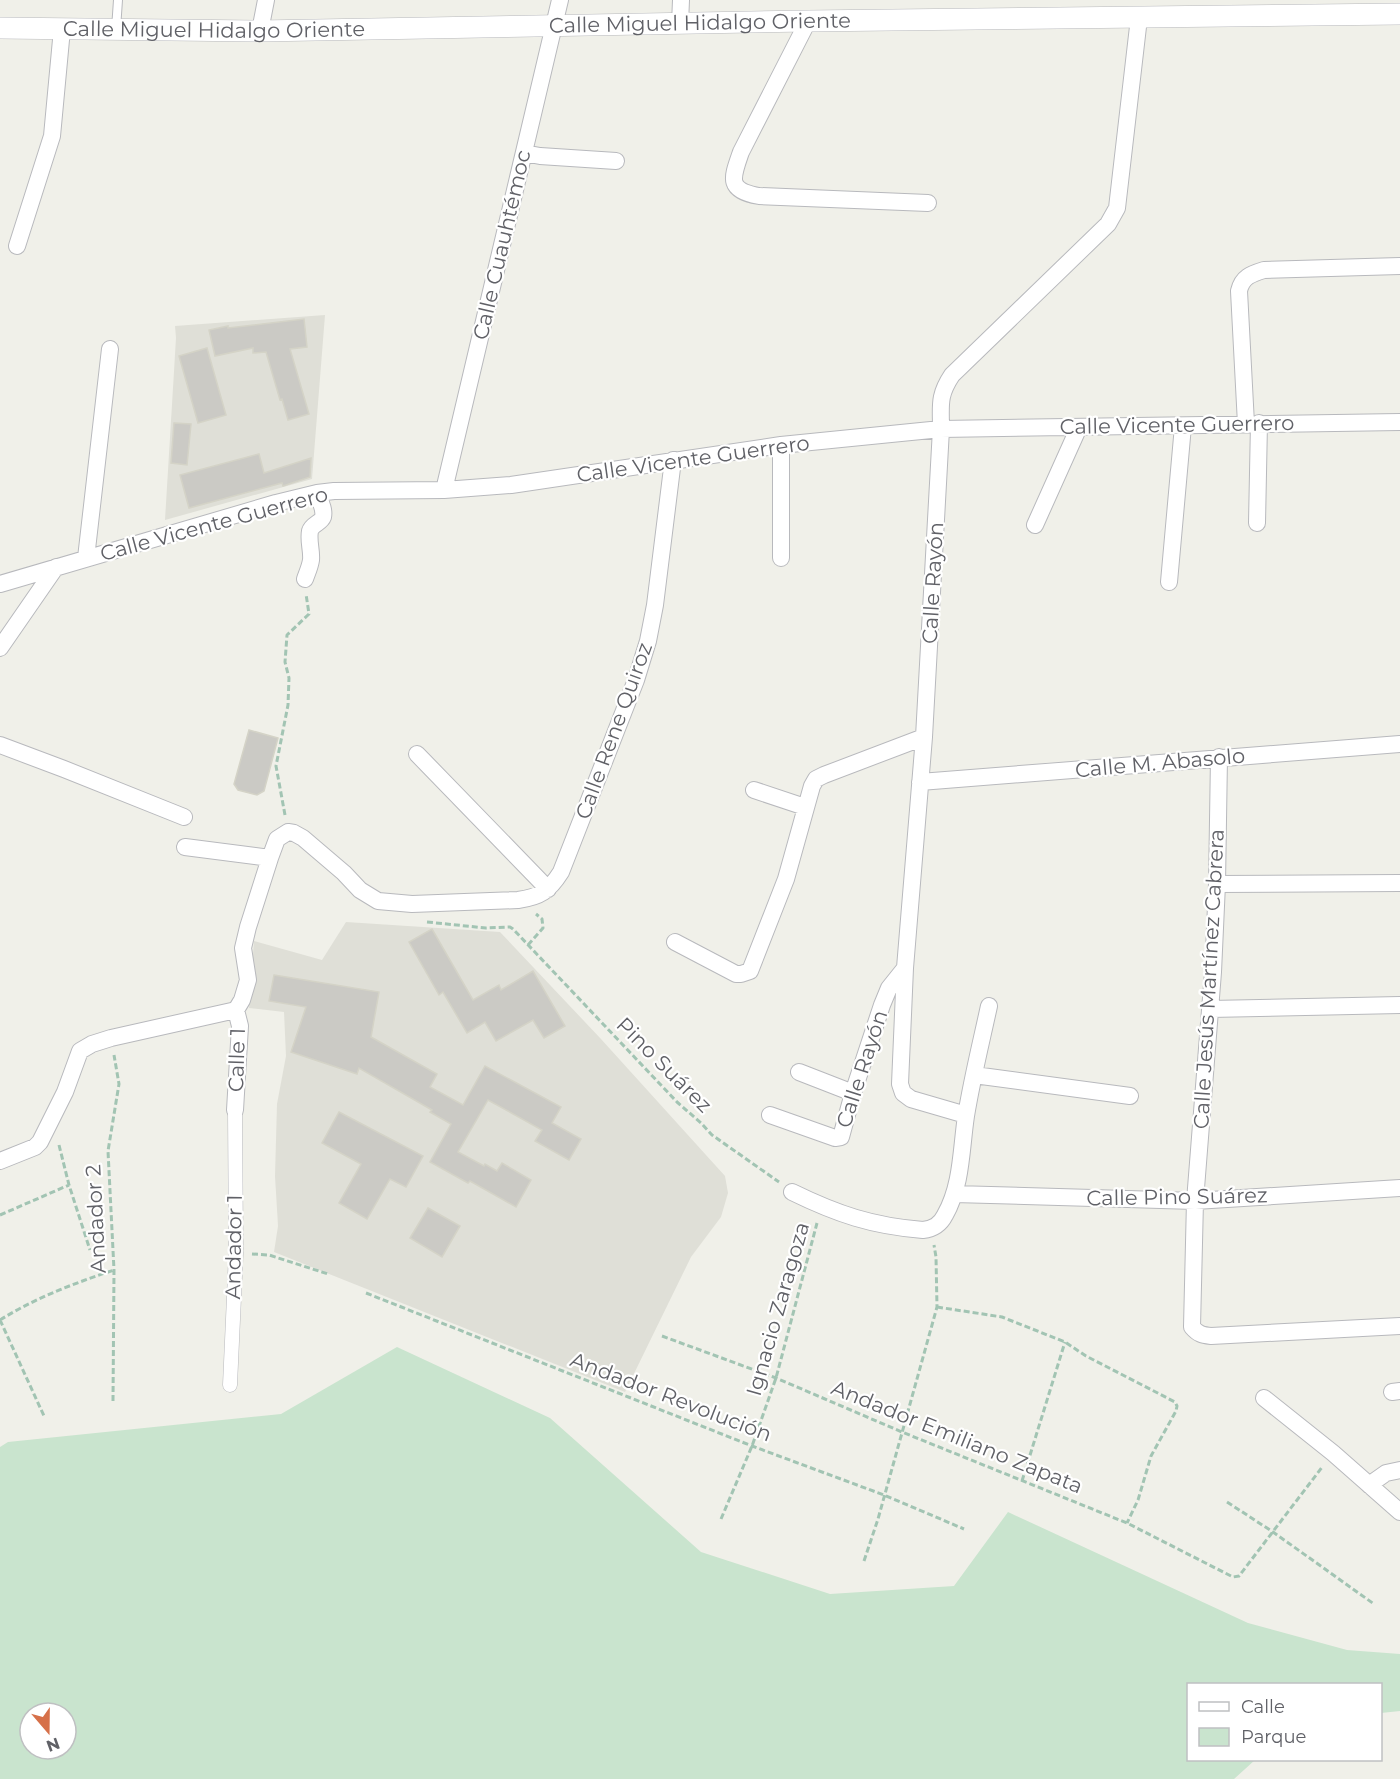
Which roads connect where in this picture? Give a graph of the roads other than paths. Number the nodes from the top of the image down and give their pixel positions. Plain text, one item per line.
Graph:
1 (118, 0) edge
2 (266, 0) edge
3 (560, 0) edge
4 (681, 0) edge
5 (1400, 14) edge
6 (1139, 18) junction
7 (807, 21) junction
8 (680, 24) junction
9 (554, 25) junction
10 (0, 28) edge
11 (62, 29) junction
12 (116, 30) junction
13 (260, 31) junction
14 (524, 153) junction
15 (616, 161) dead end
16 (928, 203) dead end
17 (17, 246) dead end
18 (1400, 266) edge
19 (110, 349) dead end
20 (1400, 422) edge
21 (1253, 424) junction
22 (1183, 426) junction
23 (1079, 427) junction
24 (941, 429) junction
25 (781, 445) junction
26 (673, 460) junction
27 (444, 490) junction
28 (317, 493) junction
29 (1257, 523) dead end
30 (1035, 525) dead end
31 (86, 558) junction
32 (781, 558) dead end
33 (56, 567) junction
34 (305, 579) road end
35 (1168, 582) dead end
36 (0, 584) edge
37 (0, 648) edge
38 (924, 737) junction
39 (1400, 744) edge
40 (0, 745) edge
41 (417, 754) dead end
42 (1220, 757) junction
43 (920, 782) junction
44 (754, 790) dead end
45 (805, 807) junction
46 (184, 817) dead end
47 (185, 847) dead end
48 (270, 858) junction
49 (1400, 883) edge
50 (1217, 884) junction
51 (548, 889) junction
52 (675, 942) dead end
53 (905, 968) junction
54 (1400, 1005) edge
55 (989, 1006) dead end
56 (1210, 1009) junction
57 (236, 1010) junction
58 (799, 1072) dead end
59 (975, 1075) junction
60 (853, 1093) junction
61 (1130, 1096) dead end
62 (235, 1110) joint
63 (966, 1114) junction
64 (770, 1115) dead end
65 (0, 1161) edge
66 (1400, 1188) edge
67 (792, 1192) road end
68 (954, 1194) junction
69 (1196, 1201) junction
70 (1400, 1326) edge
71 (230, 1385) dead end
72 (1264, 1398) dead end
73 (1400, 1470) edge
74 (1369, 1485) junction
75 (1400, 1512) edge

1 - 12 lane
2 - 13 street
3 - 9 street, Calle Cuauhtémoc
4 - 8 street
5 - 6 street, Calle Miguel Hidalgo Oriente
6 - 7 street, Calle Miguel Hidalgo Oriente
6 - 24 street, Calle Rayón
7 - 8 street, Calle Miguel Hidalgo Oriente
7 - 16 street
8 - 9 street, Calle Miguel Hidalgo Oriente
9 - 13 street, Calle Miguel Hidalgo Oriente
9 - 14 street, Calle Cuauhtémoc
10 - 11 street, Calle Miguel Hidalgo Oriente
11 - 12 street, Calle Miguel Hidalgo Oriente
11 - 17 street
12 - 13 street, Calle Miguel Hidalgo Oriente
14 - 15 street
14 - 27 street, Calle Cuauhtémoc
18 - 21 street
19 - 31 street
20 - 21 street, Calle Vicente Guerrero
21 - 22 street, Calle Vicente Guerrero
21 - 29 street
22 - 23 street, Calle Vicente Guerrero
22 - 35 street
23 - 24 street, Calle Vicente Guerrero
23 - 30 street
24 - 25 street, Calle Vicente Guerrero
24 - 38 street, Calle Rayón
25 - 26 street, Calle Vicente Guerrero
25 - 32 street
26 - 27 street, Calle Vicente Guerrero
26 - 51 street, Calle Rene Quiroz
27 - 28 street, Calle Vicente Guerrero
28 - 31 street, Calle Vicente Guerrero
28 - 34 street
31 - 33 street, Calle Vicente Guerrero
33 - 36 street, Calle Vicente Guerrero
33 - 37 street
38 - 43 street, Calle Rayón
38 - 45 street
39 - 42 street, Calle M. Abasolo
40 - 46 street
41 - 51 street
42 - 43 street, Calle M. Abasolo
42 - 50 street, Calle Jesús Martínez Cabrera
43 - 53 street, Calle Rayón
44 - 45 street
45 - 52 street
47 - 48 street
48 - 51 street
48 - 57 street
49 - 50 street
50 - 56 street, Calle Jesús Martínez Cabrera
53 - 60 street, Calle Rayón
53 - 63 street, Calle Rayón
54 - 56 street
55 - 59 street
56 - 69 street, Calle Jesús Martínez Cabrera
57 - 62 street, Calle 1
57 - 65 street
58 - 60 street
59 - 61 street
59 - 63 street
60 - 64 street, Calle Rayón
62 - 71 street, Andador 1
63 - 68 street
66 - 69 street, Calle Pino Suárez
67 - 68 street
68 - 69 street, Calle Pino Suárez
69 - 70 street, Calle Jesús Martínez Cabrera
72 - 74 street
73 - 74 street
74 - 75 street

